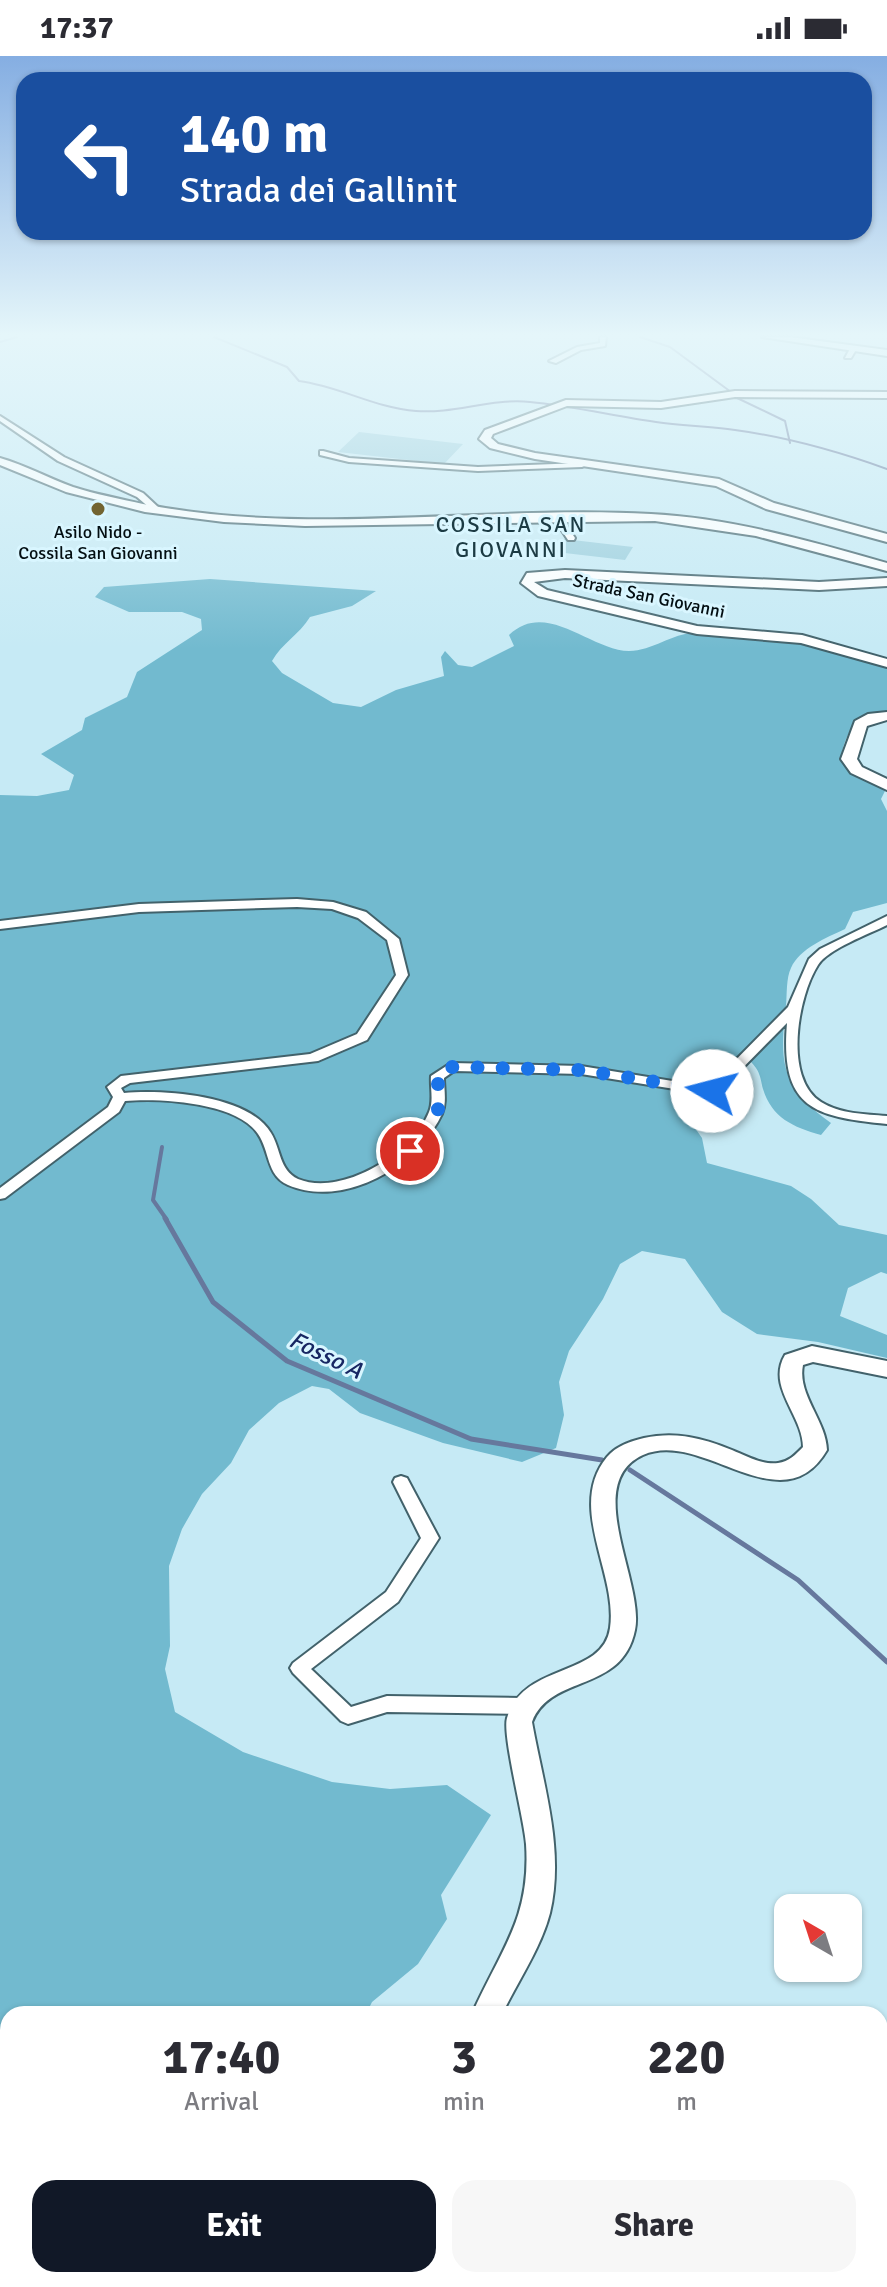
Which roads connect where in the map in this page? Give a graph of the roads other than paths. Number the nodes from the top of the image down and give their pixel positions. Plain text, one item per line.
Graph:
1 (34, 441) edge
2 (490, 441) edge
3 (323, 453) dead end
4 (0, 461) edge
5 (587, 466) junction
6 (154, 507) junction
7 (557, 517) junction
8 (571, 538) dead end
9 (887, 538) edge
10 (887, 567) edge
11 (887, 582) edge
12 (887, 663) edge
13 (887, 716) edge
14 (887, 785) edge
15 (887, 920) edge
16 (0, 925) edge
17 (794, 1008) junction
18 (120, 1097) junction
19 (887, 1120) edge
20 (0, 1195) edge
21 (887, 1369) edge
22 (401, 1482) dead end
23 (521, 1706) junction
24 (491, 2006) edge

1 - 6 street
2 - 5 street
3 - 5 street
4 - 6 street
5 - 9 street
6 - 7 street
7 - 8 street
7 - 10 street
11 - 12 street, Strada San Giovanni
13 - 14 street
15 - 17 street
16 - 18 street
17 - 18 street
17 - 19 street
18 - 20 street
21 - 23 street
22 - 23 street
23 - 24 street

